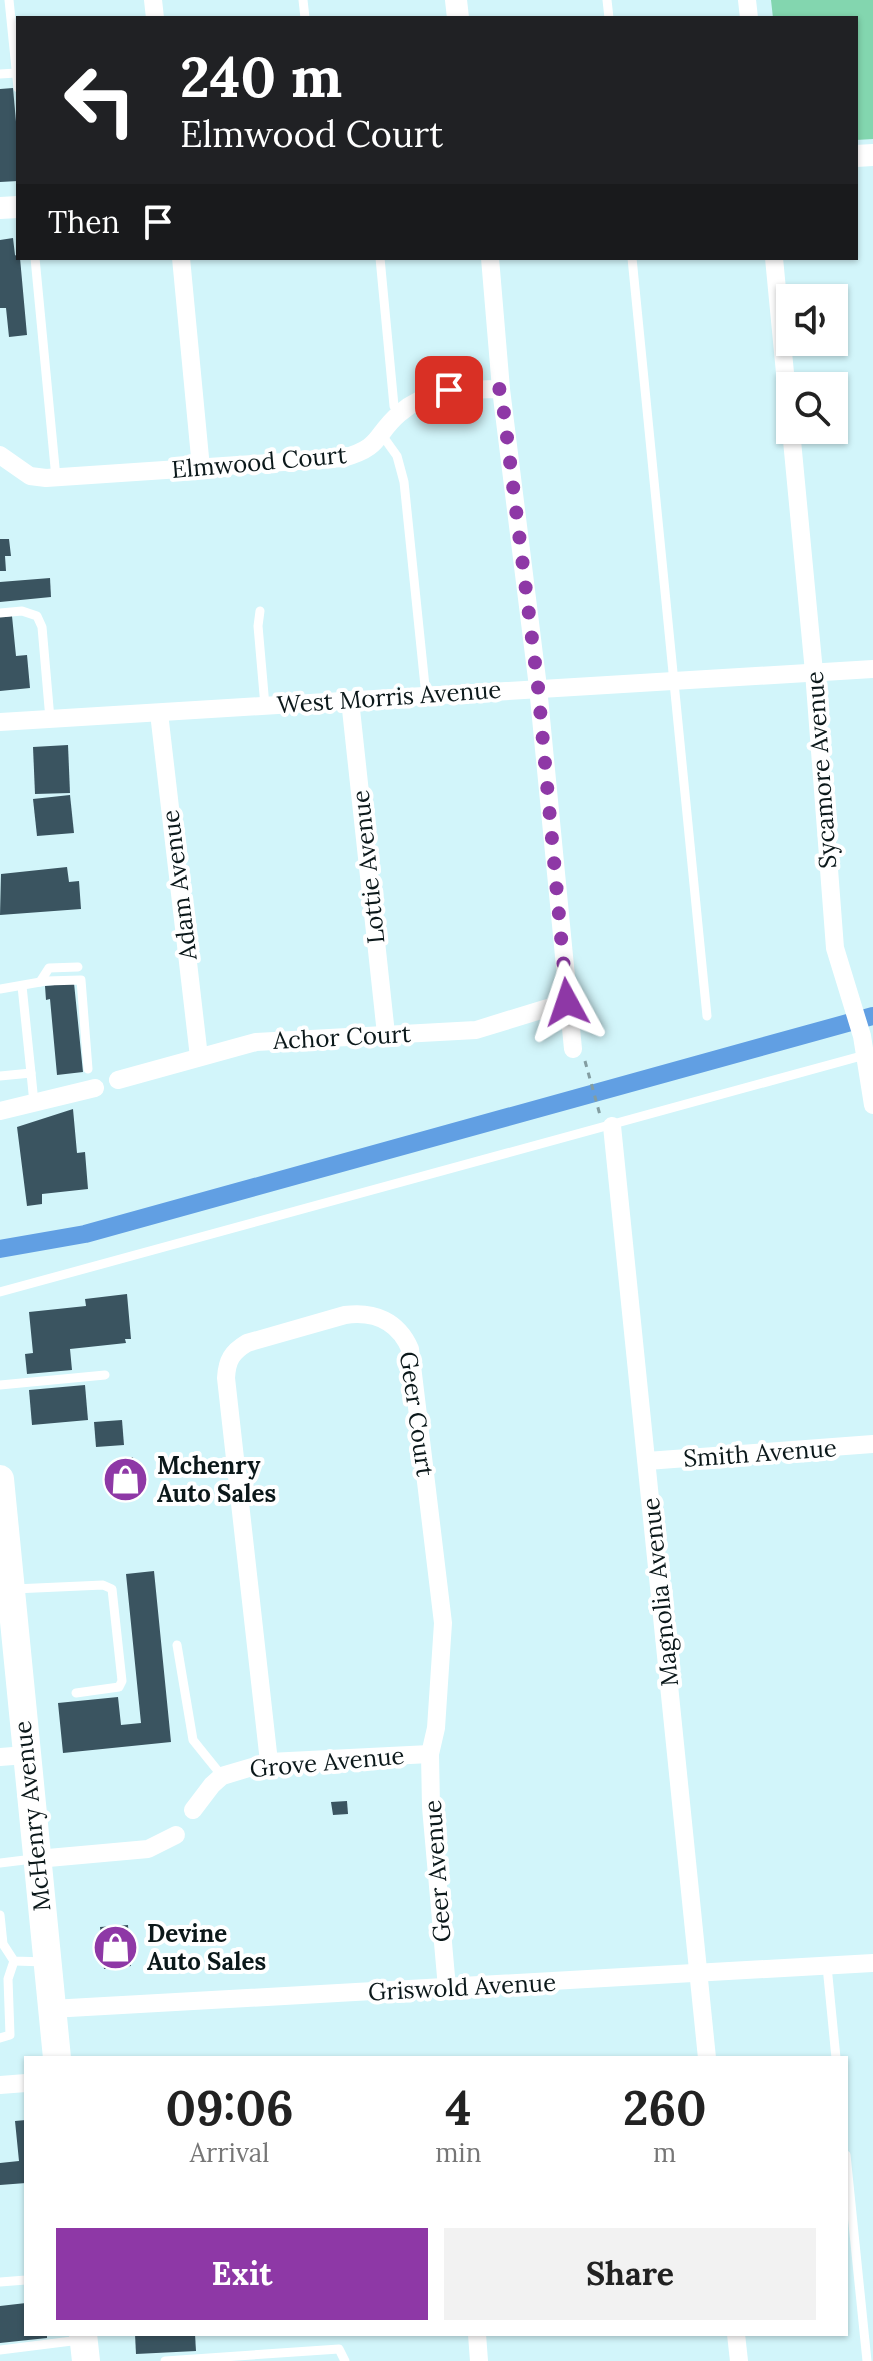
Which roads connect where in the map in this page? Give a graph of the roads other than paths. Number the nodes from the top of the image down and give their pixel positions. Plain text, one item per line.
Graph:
1 (9, 0) edge
2 (16, 73) edge
3 (0, 74) edge
4 (35, 260) edge
5 (181, 260) edge
6 (380, 260) edge
7 (490, 260) edge
8 (632, 260) edge
9 (774, 260) edge
10 (785, 372) edge
11 (501, 389) junction
12 (399, 414) junction
13 (382, 435) junction
14 (792, 444) edge
15 (0, 455) edge
16 (201, 468) junction
17 (56, 478) junction
18 (260, 611) dead end
19 (0, 613) edge
20 (873, 669) edge
21 (814, 672) junction
22 (676, 680) junction
23 (538, 687) junction
24 (426, 696) junction
25 (350, 700) junction
26 (265, 706) junction
27 (159, 713) junction
28 (50, 719) junction
29 (0, 722) edge
30 (78, 967) dead end
31 (40, 982) junction
32 (22, 986) junction
33 (0, 989) edge
34 (567, 1002) junction
35 (707, 1016) dead end
36 (386, 1034) junction
37 (866, 1055) junction
38 (580, 1056) road end
39 (199, 1057) junction
40 (88, 1069) dead end
41 (31, 1073) junction
42 (0, 1076) edge
43 (118, 1080) dead end
44 (95, 1088) dead end
45 (34, 1103) junction
46 (873, 1105) edge
47 (0, 1111) edge
48 (612, 1126) junction
49 (0, 1292) edge
50 (105, 1375) dead end
51 (0, 1385) edge
52 (873, 1444) edge
53 (647, 1461) junction
54 (0, 1479) edge
55 (10, 1589) junction
56 (177, 1645) dead end
57 (8, 1646) edge
58 (76, 1693) dead end
59 (430, 1754) junction
60 (13, 1756) edge
61 (269, 1762) junction
62 (222, 1776) junction
63 (193, 1810) dead end
64 (176, 1835) dead end
65 (37, 1859) junction
66 (0, 1863) edge
67 (0, 1915) edge
68 (14, 1961) junction
69 (47, 1962) junction
70 (873, 1963) edge
71 (827, 1966) junction
72 (698, 1972) junction
73 (447, 1988) junction
74 (51, 2009) junction
75 (5, 2037) edge
76 (57, 2056) edge
77 (707, 2056) edge
78 (836, 2056) edge
79 (24, 2083) edge
80 (0, 2085) edge
81 (848, 2175) edge
82 (24, 2280) edge
83 (0, 2282) edge
84 (477, 2336) edge
85 (736, 2336) edge
86 (84, 2345) edge
87 (0, 2350) edge
88 (165, 2361) edge
89 (345, 2361) edge
90 (479, 2361) edge
91 (739, 2361) edge
92 (867, 2361) edge

1 - 2 lane
2 - 3 lane
4 - 17 lane
5 - 16 street
6 - 12 lane
7 - 11 street
8 - 22 lane
9 - 10 street, Sycamore Avenue
11 - 12 street, Elmwood Court
11 - 23 street
12 - 13 street, Elmwood Court
13 - 16 street, Elmwood Court
13 - 24 lane
14 - 21 street, Sycamore Avenue
15 - 17 street, Elmwood Court
16 - 17 street, Elmwood Court
18 - 26 lane
19 - 28 lane
20 - 21 street, West Morris Avenue
21 - 22 street, West Morris Avenue
21 - 37 street, Sycamore Avenue
22 - 23 street, West Morris Avenue
22 - 35 lane
23 - 24 street, West Morris Avenue
23 - 34 street
24 - 25 street, West Morris Avenue
25 - 26 street, West Morris Avenue
25 - 36 street, Lottie Avenue
26 - 27 street, West Morris Avenue
27 - 28 street, West Morris Avenue
27 - 39 street, Adam Avenue
28 - 29 street, West Morris Avenue
30 - 31 lane
31 - 32 lane
31 - 40 lane
32 - 33 lane
32 - 41 lane
34 - 36 street, Achor Court
34 - 38 street
36 - 39 street, Achor Court
37 - 46 street, Sycamore Avenue
37 - 48 lane
39 - 43 street, Achor Court
41 - 42 lane
41 - 45 lane
44 - 45 street
45 - 47 street
48 - 49 lane
48 - 53 street, Magnolia Avenue
50 - 51 lane
52 - 53 street, Smith Avenue
53 - 72 street, Magnolia Avenue
54 - 55 main road, McHenry Avenue
55 - 57 main road, McHenry Avenue
55 - 58 lane
56 - 62 lane
57 - 60 main road, McHenry Avenue
59 - 61 street, Grove Avenue
59 - 61 street, Geer Court
59 - 73 street, Geer Avenue
60 - 65 main road, McHenry Avenue
61 - 62 street, Grove Avenue
62 - 63 street, Grove Avenue
64 - 65 street
65 - 66 lane
65 - 69 main road, McHenry Avenue
67 - 68 lane
68 - 69 lane
68 - 75 lane
69 - 74 main road, McHenry Avenue
70 - 71 street, Griswold Avenue
71 - 72 street, Griswold Avenue
71 - 78 lane
72 - 73 street, Griswold Avenue
72 - 77 street, Magnolia Avenue
73 - 74 street, Griswold Avenue
74 - 76 main road, McHenry Avenue
79 - 80 street
81 - 92 lane
82 - 83 lane
84 - 90 street
85 - 91 street
86 - 87 lane
88 - 89 lane

